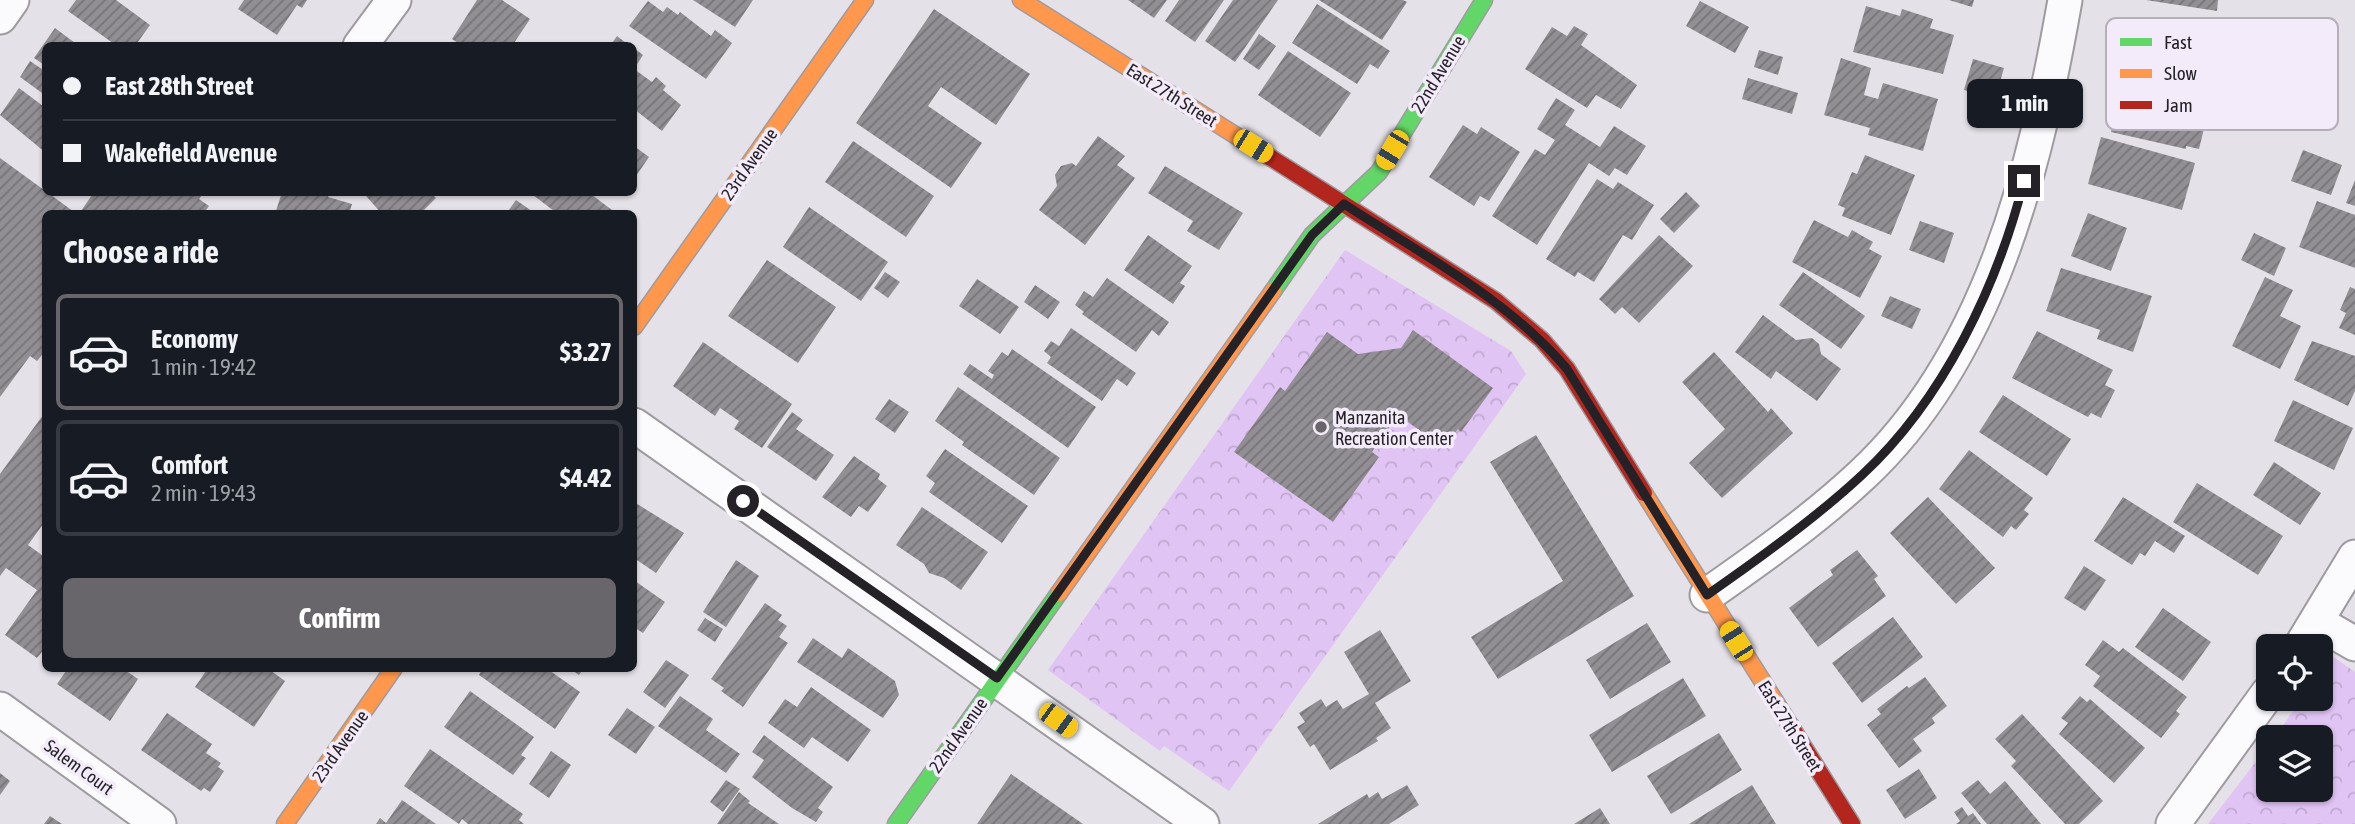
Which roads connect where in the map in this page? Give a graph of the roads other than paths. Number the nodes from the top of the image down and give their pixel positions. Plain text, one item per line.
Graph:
1 (12, 0) edge
2 (394, 0) edge
3 (865, 0) edge
4 (1021, 0) edge
5 (1483, 0) edge
6 (2065, 0) edge
7 (0, 17) edge
8 (363, 42) edge
9 (1344, 204) junction
10 (637, 323) edge
11 (637, 427) edge
12 (2355, 557) edge
13 (1707, 595) junction
14 (2309, 634) edge
15 (2333, 640) edge
16 (2355, 645) edge
17 (391, 672) edge
18 (997, 678) junction
19 (0, 709) edge
20 (2256, 710) edge
21 (159, 824) edge
22 (285, 824) edge
23 (896, 824) edge
24 (1202, 824) edge
25 (1852, 824) edge
26 (2173, 824) edge

1 - 7 street
2 - 8 street
3 - 10 street, 23rd Avenue
4 - 9 street, East 27th Street
5 - 9 street, 22nd Avenue
6 - 13 street
9 - 13 street, East 27th Street
9 - 18 street, 22nd Avenue
11 - 18 street
12 - 14 street
13 - 25 street, East 27th Street
15 - 16 street
17 - 22 street, 23rd Avenue
18 - 23 street, 22nd Avenue
18 - 24 street
19 - 21 street, Salem Court
20 - 26 street

